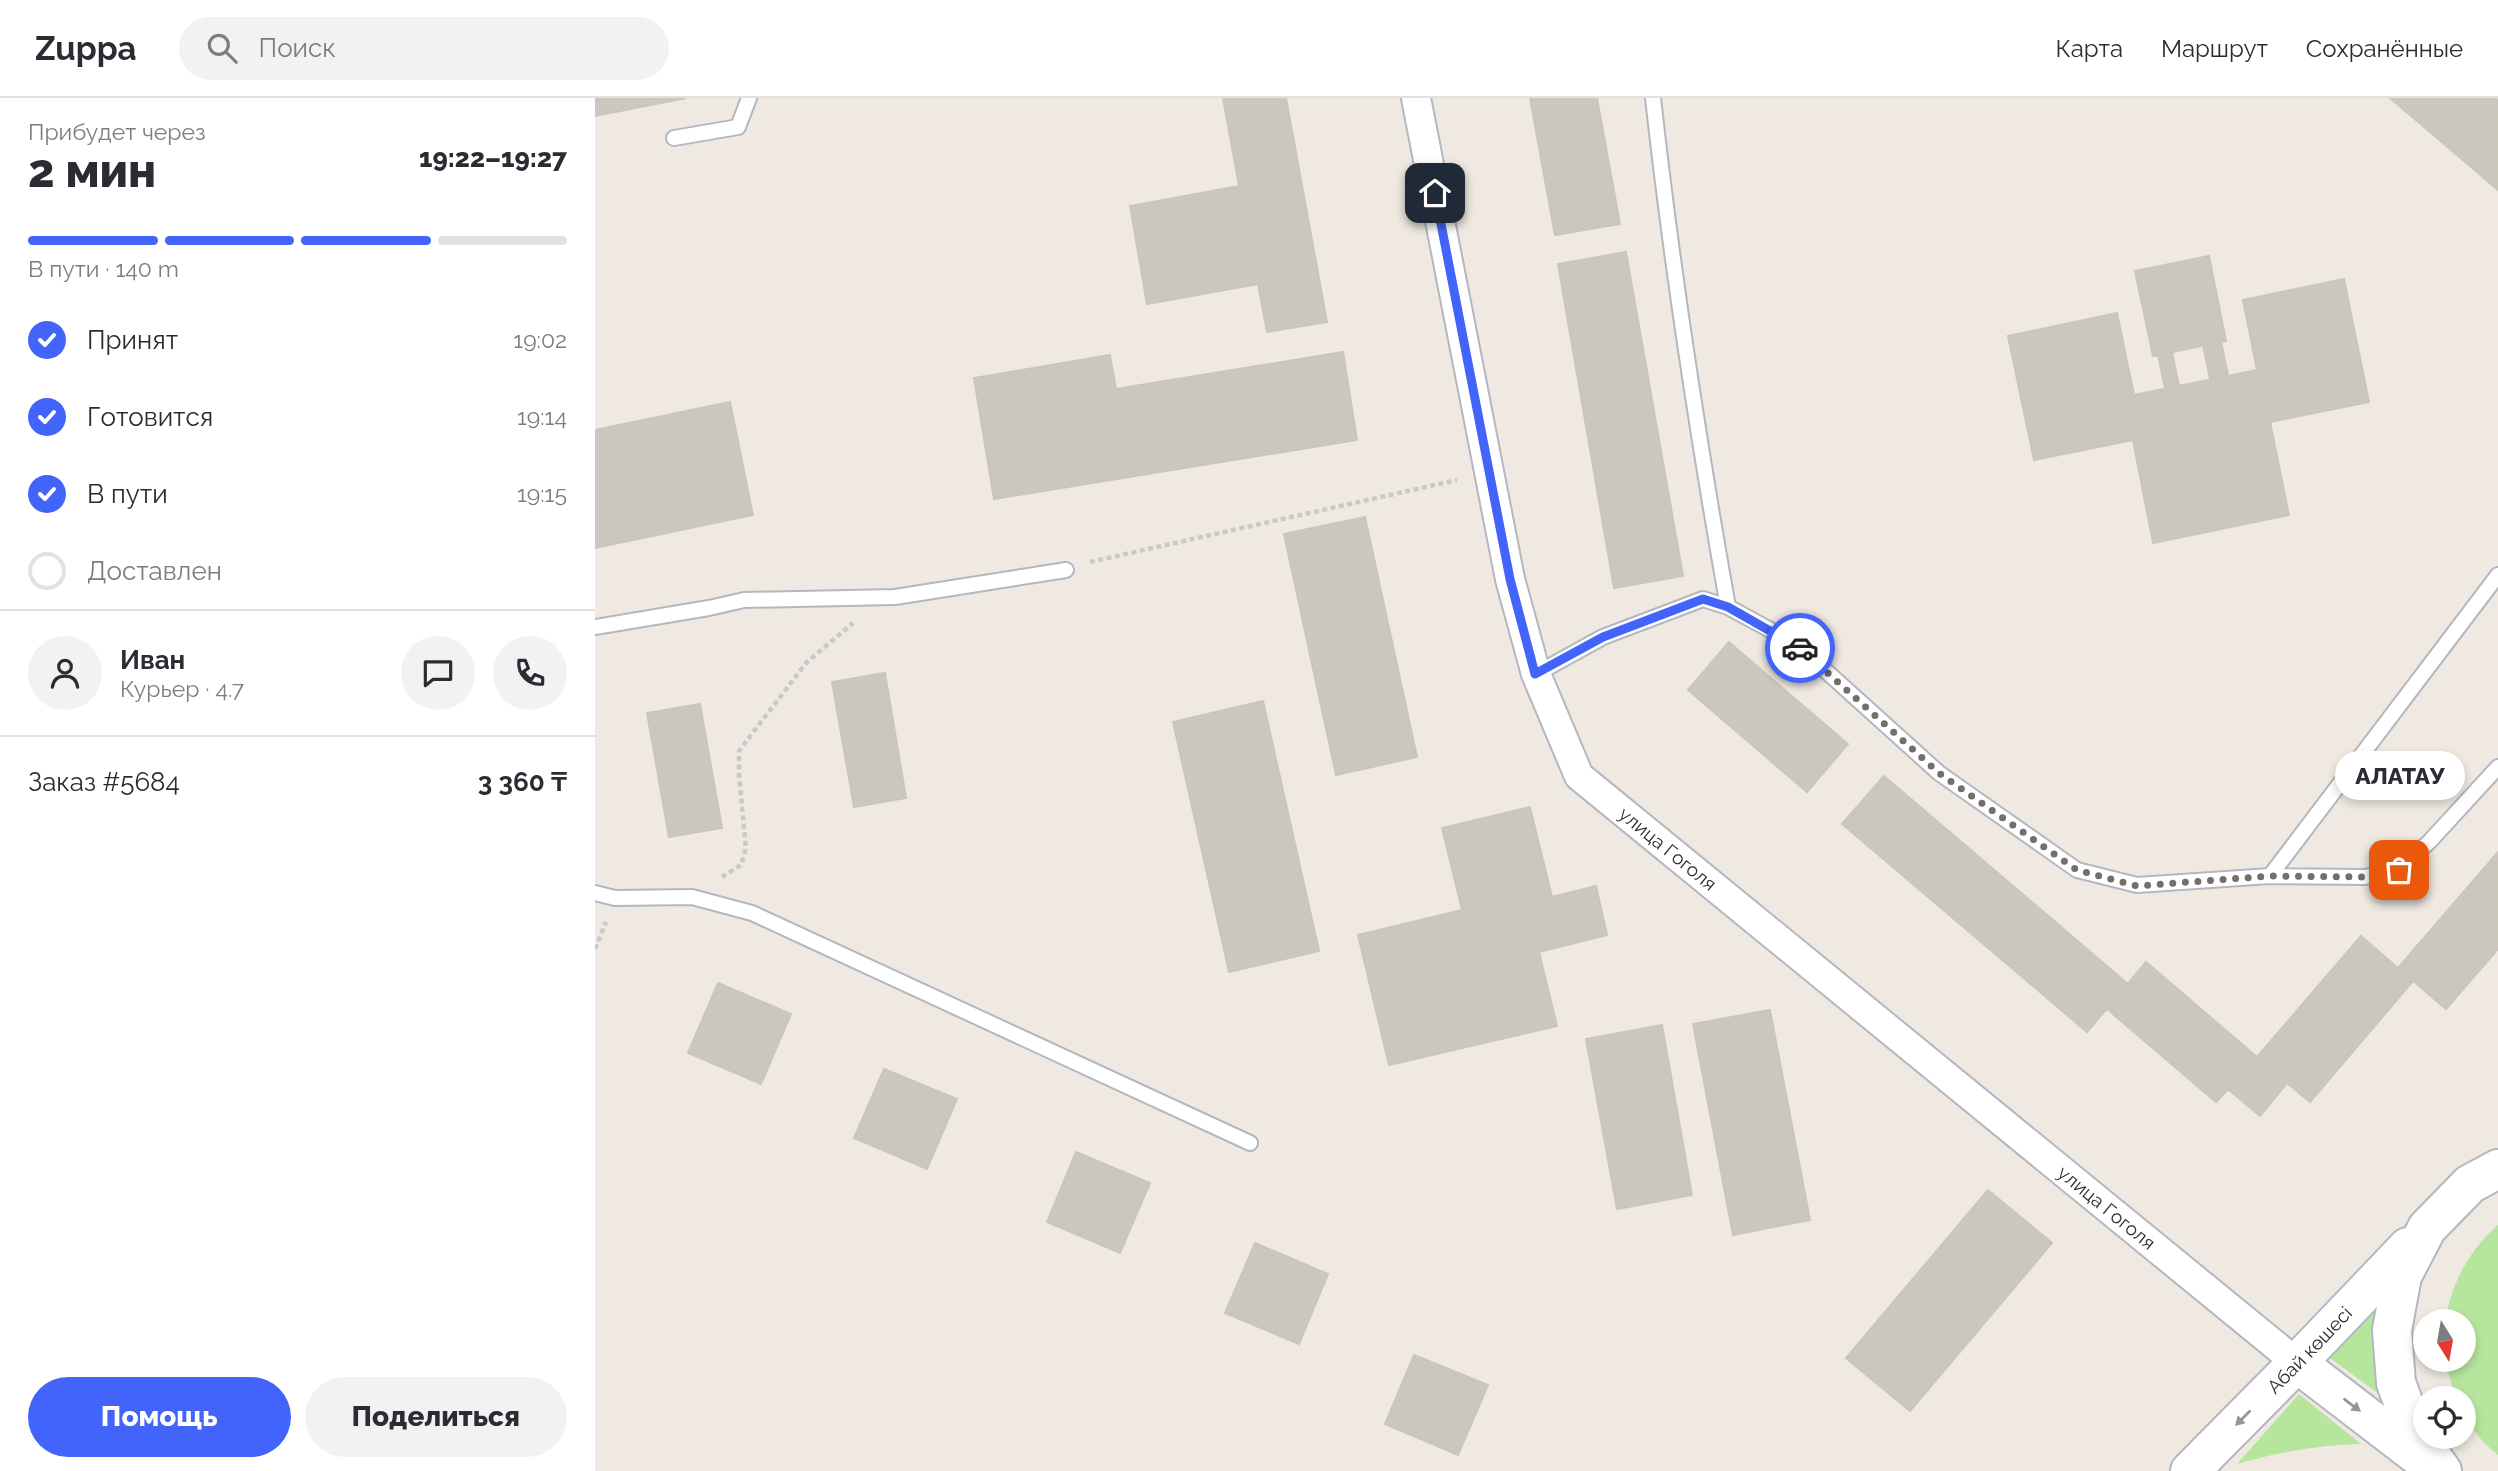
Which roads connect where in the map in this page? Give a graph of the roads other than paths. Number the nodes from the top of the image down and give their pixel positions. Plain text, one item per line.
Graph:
1 (749, 98) edge
2 (1416, 98) edge
3 (1653, 98) edge
4 (674, 138) dead end
5 (1066, 569) road end
6 (2498, 575) edge
7 (1728, 607) junction
8 (595, 627) edge
9 (1535, 674) junction
10 (2498, 767) edge
11 (2270, 876) junction
12 (595, 893) edge
13 (1251, 1143) dead end
14 (2498, 1148) edge
15 (2484, 1176) edge
16 (2427, 1228) junction
17 (2297, 1363) junction
18 (2190, 1471) edge
19 (2440, 1471) edge

1 - 4 lane
2 - 9 street, улица Гоголя
3 - 7 lane
5 - 8 lane
6 - 11 lane
7 - 9 lane
7 - 11 lane
9 - 17 street, улица Гоголя
10 - 11 lane
12 - 13 lane
14 - 15 main road
15 - 16 main road, Абай көшесі
16 - 17 main road, Абай көшесі
16 - 19 main road
17 -> 18 main road, Абай көшесі
17 -> 19 main road

